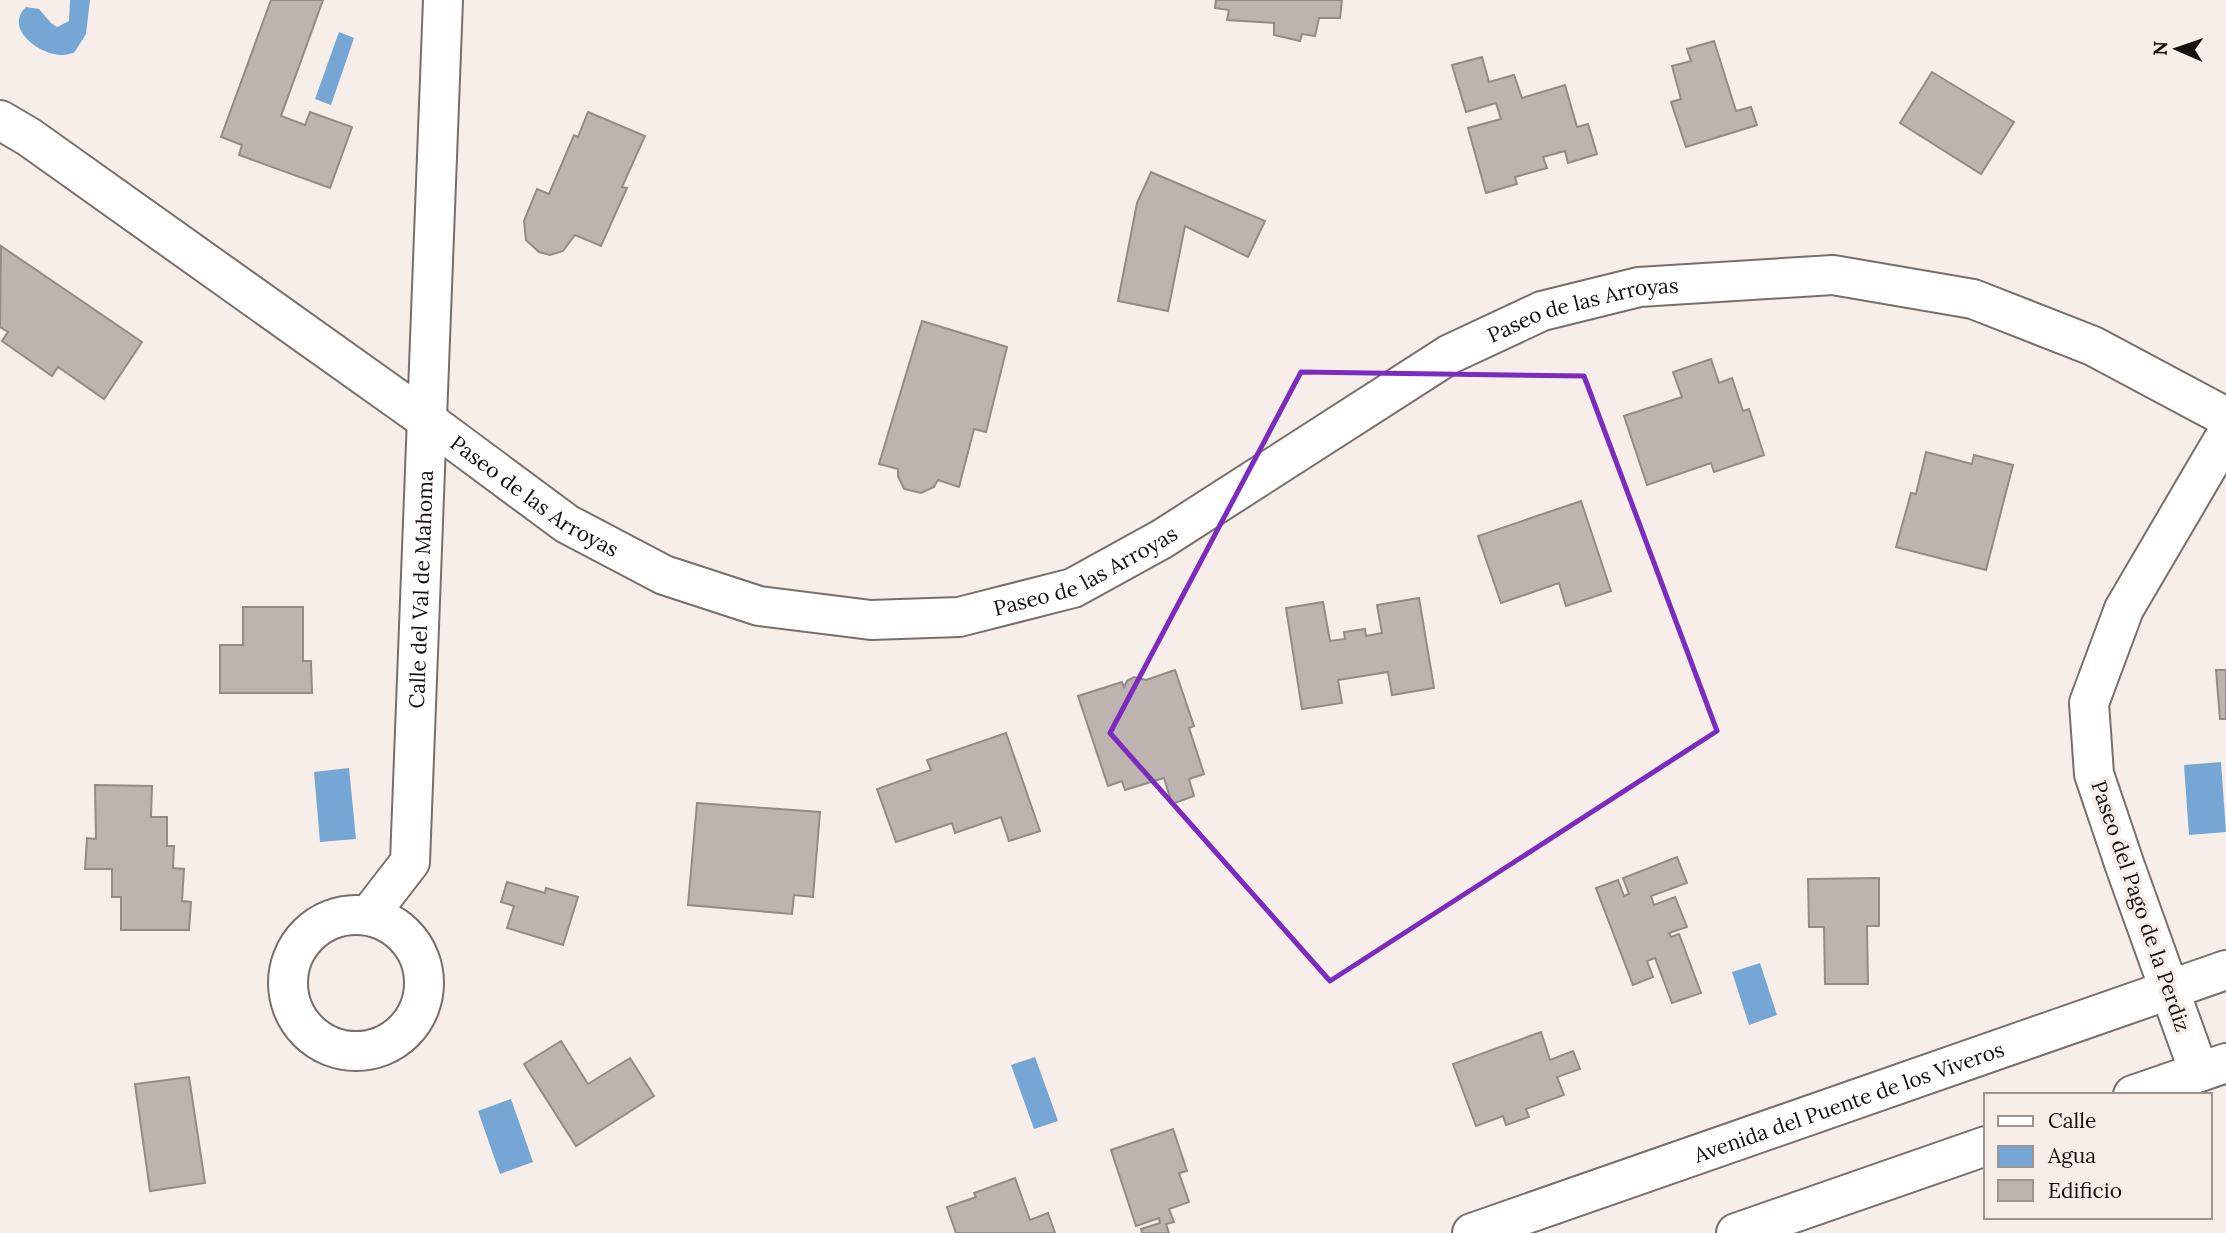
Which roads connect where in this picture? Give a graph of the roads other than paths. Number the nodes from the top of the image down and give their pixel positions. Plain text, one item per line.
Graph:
1 (443, 0) edge
2 (0, 120) edge
3 (2226, 417) edge
4 (428, 421) junction
5 (2226, 435) edge
6 (369, 915) dead end
7 (2226, 970) edge
8 (2169, 990) junction
9 (2212, 1067) edge
10 (2139, 1093) edge
11 (1984, 1147) edge
12 (1472, 1233) edge
13 (1736, 1233) edge

1 - 4 street, Calle del Val de Mahoma
2 - 4 street, Paseo de las Arroyas
3 - 4 street, Paseo de las Arroyas
4 - 6 street, Calle del Val de Mahoma
5 - 8 street, Paseo del Pago de la Perdiz
7 - 8 street, Avenida del Puente de los Viveros
8 - 9 street, Paseo del Pago de la Perdiz
8 - 12 street, Avenida del Puente de los Viveros
9 - 10 street
11 - 13 street

